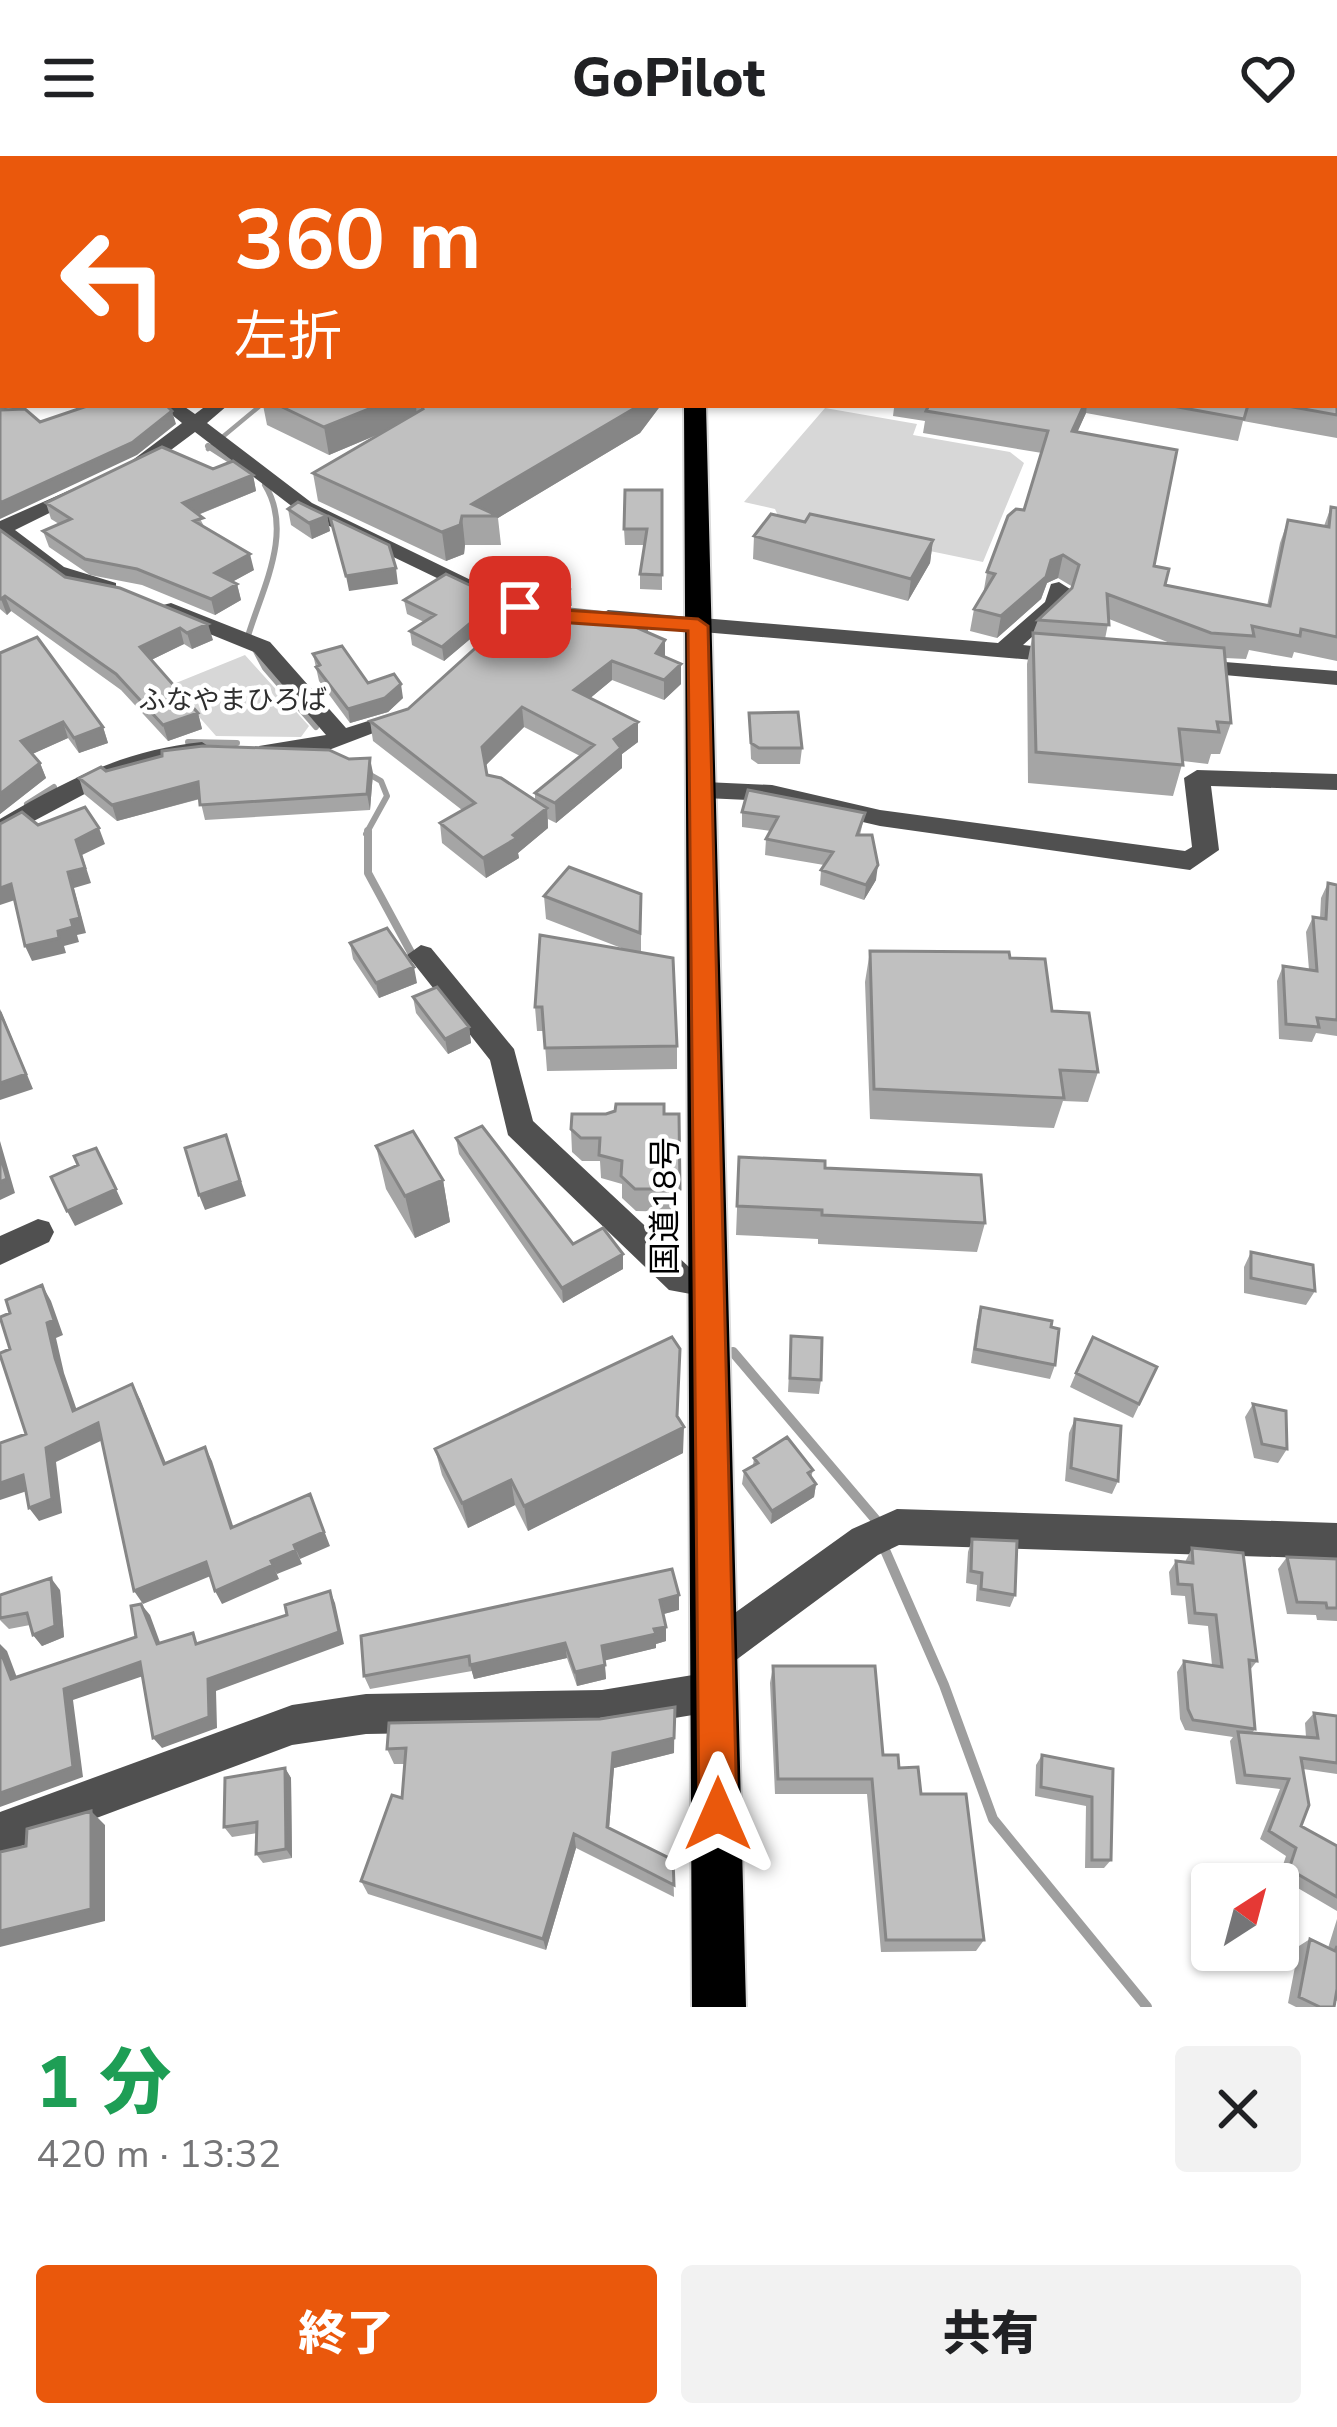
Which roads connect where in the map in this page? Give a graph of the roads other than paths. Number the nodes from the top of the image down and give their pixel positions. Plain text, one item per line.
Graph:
1 (173, 408) edge
2 (218, 408) edge
3 (695, 408) edge
4 (206, 435) junction
5 (0, 529) edge
6 (1059, 589) dead end
7 (581, 615) edge
8 (503, 626) edge
9 (698, 626) junction
10 (1003, 651) junction
11 (1098, 658) edge
12 (1170, 664) edge
13 (1337, 678) edge
14 (425, 700) edge
15 (342, 740) junction
16 (1337, 782) edge
17 (705, 790) junction
18 (5, 821) edge
19 (421, 955) dead end
20 (38, 1232) dead end
21 (0, 1251) edge
22 (707, 1283) junction
23 (1337, 1541) edge
24 (717, 1670) junction
25 (0, 1833) edge
26 (719, 2007) edge

1 - 4 street
2 - 4 street
3 - 9 highway, 国道18号
4 - 5 street
4 - 8 street
5 - 15 street
6 - 10 street
7 - 9 street
9 - 10 street
9 - 17 highway, 国道18号
10 - 11 street
12 - 13 street
14 - 15 street
15 - 18 street
16 - 17 street
17 - 22 highway, 国道18号
19 - 22 street
20 - 21 street
22 - 24 highway, 国道18号
23 - 24 street
24 - 25 street
24 - 26 highway, 国道18号

